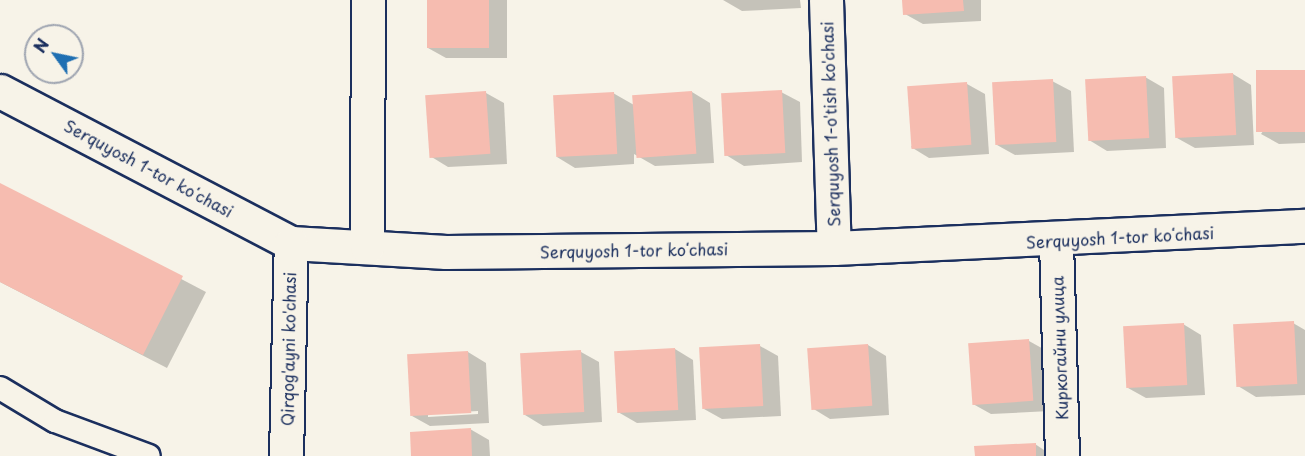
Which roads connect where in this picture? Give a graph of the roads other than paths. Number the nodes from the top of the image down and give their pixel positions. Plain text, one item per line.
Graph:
1 (368, 0) edge
2 (826, 0) edge
3 (0, 91) edge
4 (1305, 226) edge
5 (1056, 241) junction
6 (291, 243) junction
7 (367, 247) junction
8 (834, 248) junction
9 (0, 388) edge
10 (149, 456) edge
11 (286, 456) edge
12 (1062, 456) edge

1 - 7 street
2 - 8 street, Serquyosh 1-o'tish ko'chasi
3 - 6 street, Serquyosh 1-tor koʻchasi
4 - 5 street, Serquyosh 1-tor koʻchasi
5 - 8 street, Serquyosh 1-tor koʻchasi
5 - 12 street, Киркогайни улица
6 - 7 street, Serquyosh 1-tor koʻchasi
6 - 11 street, Qirqog'ayni ko'chasi
7 - 8 street, Serquyosh 1-tor koʻchasi
9 - 10 lane

